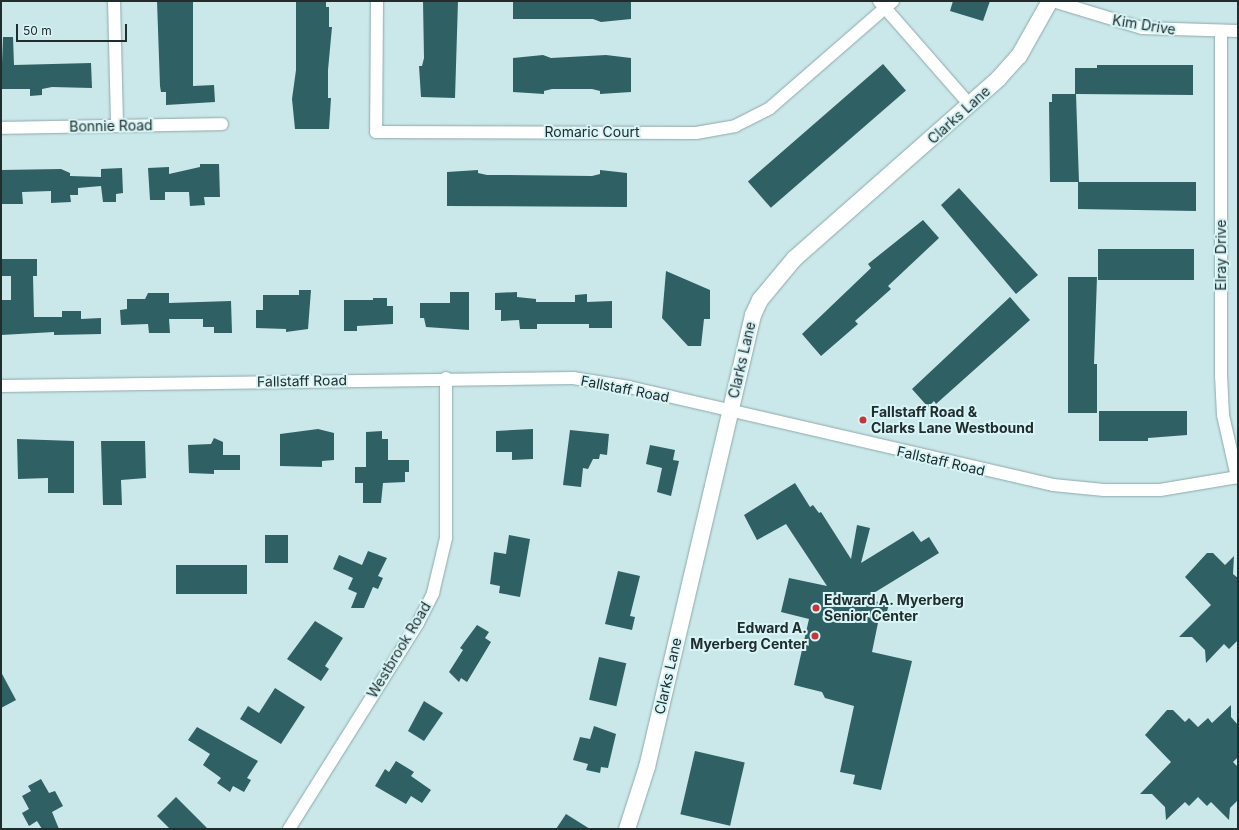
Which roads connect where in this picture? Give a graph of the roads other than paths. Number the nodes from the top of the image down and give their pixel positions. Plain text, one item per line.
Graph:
1 (114, 1) edge
2 (377, 1) edge
3 (1051, 1) edge
4 (886, 3) edge
5 (1221, 31) junction
6 (1238, 31) edge
7 (970, 105) junction
8 (222, 124) dead end
9 (117, 126) junction
10 (1, 128) edge
11 (446, 378) junction
12 (1, 386) edge
13 (730, 412) junction
14 (1238, 477) edge
15 (289, 829) edge
16 (627, 829) edge

1 - 9 street
2 - 4 street, Romaric Court
3 - 5 street, Kim Drive
3 - 7 street, Clarks Lane
4 - 7 street
5 - 6 street, Kim Drive
5 - 14 street, Elray Drive
7 - 13 street, Clarks Lane
8 - 9 street, Bonnie Road
9 - 10 street, Bonnie Road
11 - 12 street, Fallstaff Road
11 - 13 street, Fallstaff Road
11 - 15 street, Westbrook Road
13 - 14 street, Fallstaff Road
13 - 16 street, Clarks Lane

